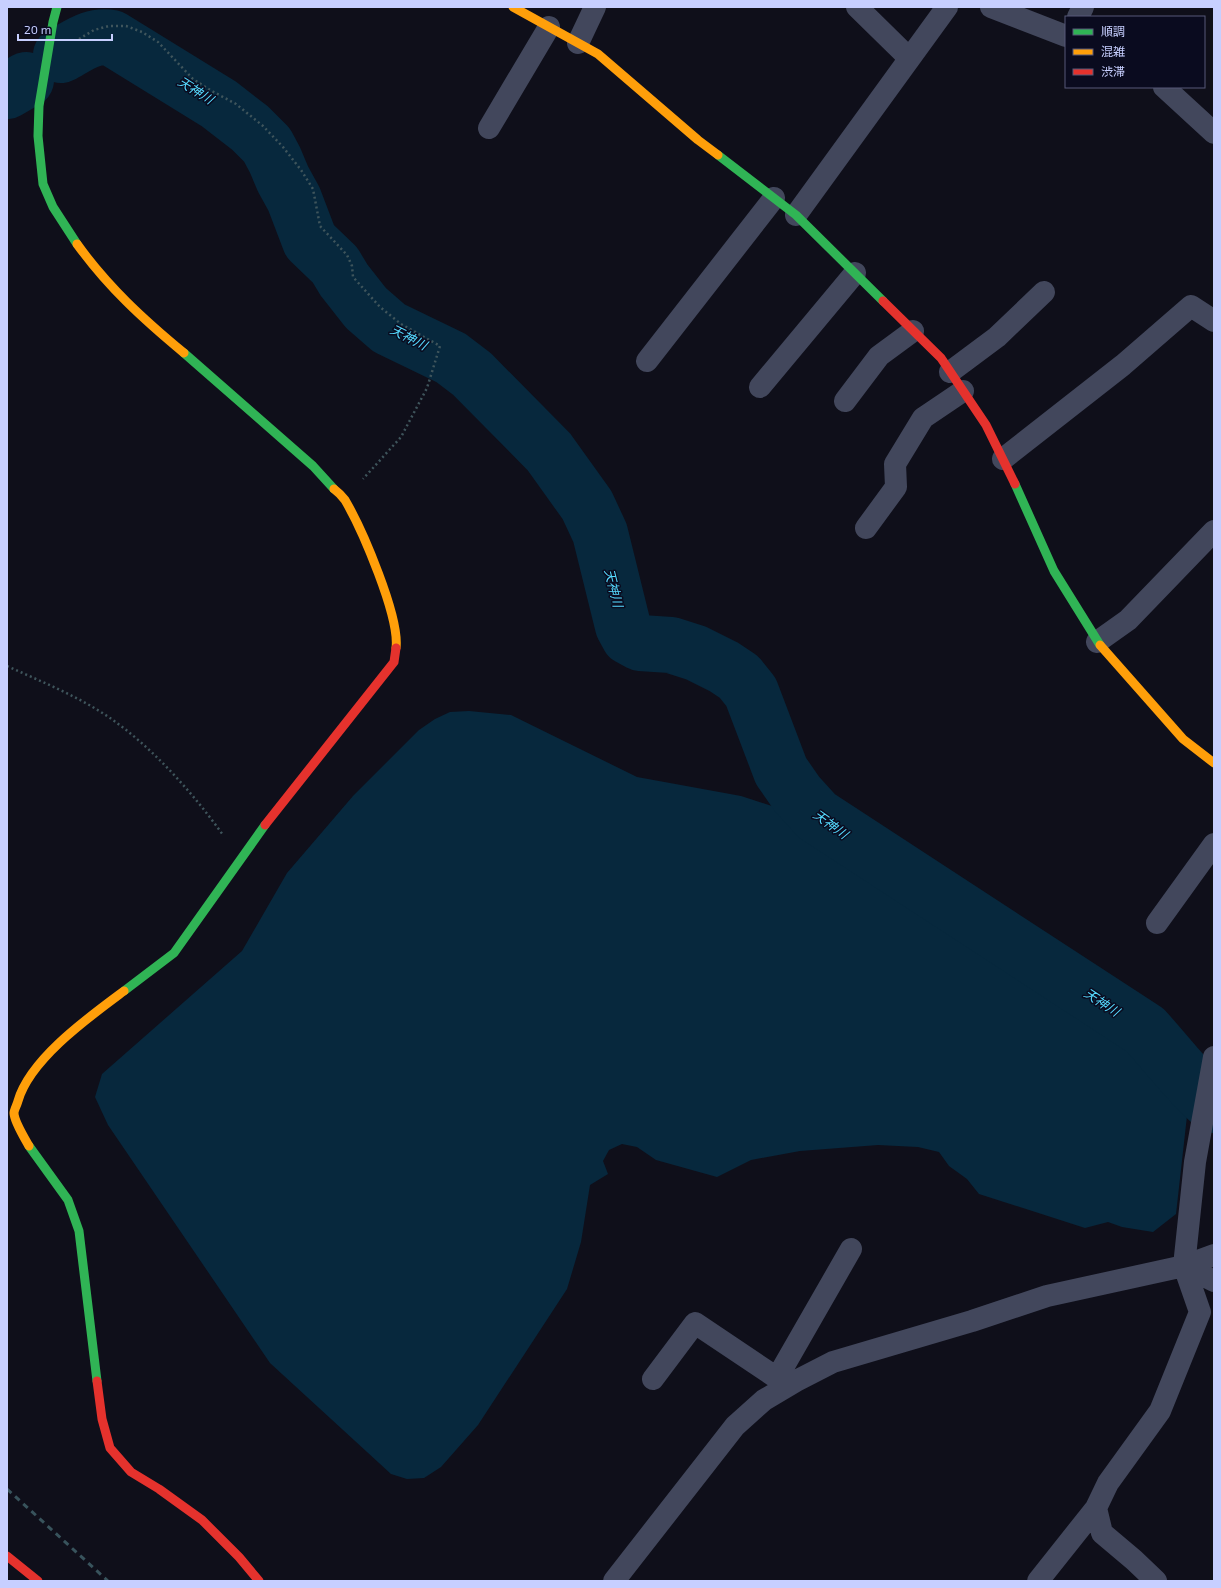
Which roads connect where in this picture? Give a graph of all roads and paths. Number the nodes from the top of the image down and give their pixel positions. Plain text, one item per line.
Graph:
1 (57, 7) edge
2 (513, 7) edge
3 (595, 7) edge
4 (857, 7) edge
5 (947, 7) edge
6 (990, 7) edge
7 (1083, 7) edge
8 (1078, 16) edge
9 (549, 27) junction
10 (1065, 36) edge
11 (578, 43) junction
12 (47, 58) junction
13 (910, 58) junction
14 (1165, 88) edge
15 (489, 128) dead end
16 (1214, 133) edge
17 (774, 198) junction
18 (796, 215) junction
19 (855, 273) junction
20 (1044, 292) dead end
21 (1211, 315) edge
22 (913, 331) junction
23 (647, 361) dead end
24 (950, 372) junction
25 (760, 388) dead end
26 (963, 391) junction
27 (845, 401) dead end
28 (1003, 459) junction
29 (344, 499) junction
30 (866, 528) dead end
31 (1214, 531) edge
32 (1097, 642) junction
33 (7, 666) edge
34 (1214, 763) edge
35 (1214, 844) edge
36 (240, 860) junction
37 (1157, 923) dead end
38 (1214, 1057) edge
39 (851, 1249) dead end
40 (1214, 1255) edge
41 (1184, 1266) junction
42 (1214, 1281) edge
43 (653, 1379) dead end
44 (780, 1383) junction
45 (1096, 1508) junction
46 (7, 1556) edge
47 (38, 1581) edge
48 (259, 1581) edge
49 (614, 1581) edge
50 (1038, 1581) edge
51 (1156, 1581) edge

1 - 12 main road
2 - 9 main road
3 - 11 street
4 - 13 street
5 - 13 street
6 - 10 street
7 - 8 street
9 - 11 main road
9 - 15 street
11 - 17 main road
12 - 29 main road
12 - 29 path
13 - 18 street
14 - 16 street
17 - 18 main road
17 - 23 street
18 - 19 main road
19 - 22 main road
19 - 25 street
20 - 24 street
21 - 28 street
22 - 24 main road
22 - 27 street
24 - 26 main road
26 - 28 main road
26 - 30 street
28 - 32 main road
29 - 36 main road
31 - 32 street
32 - 34 main road
33 - 36 path
35 - 37 street
36 - 48 main road
38 - 41 street
39 - 44 street
40 - 41 street
41 - 42 street
41 - 44 street
41 - 45 street
43 - 44 street
44 - 49 street
45 - 50 street
45 - 51 street
46 - 47 main road

